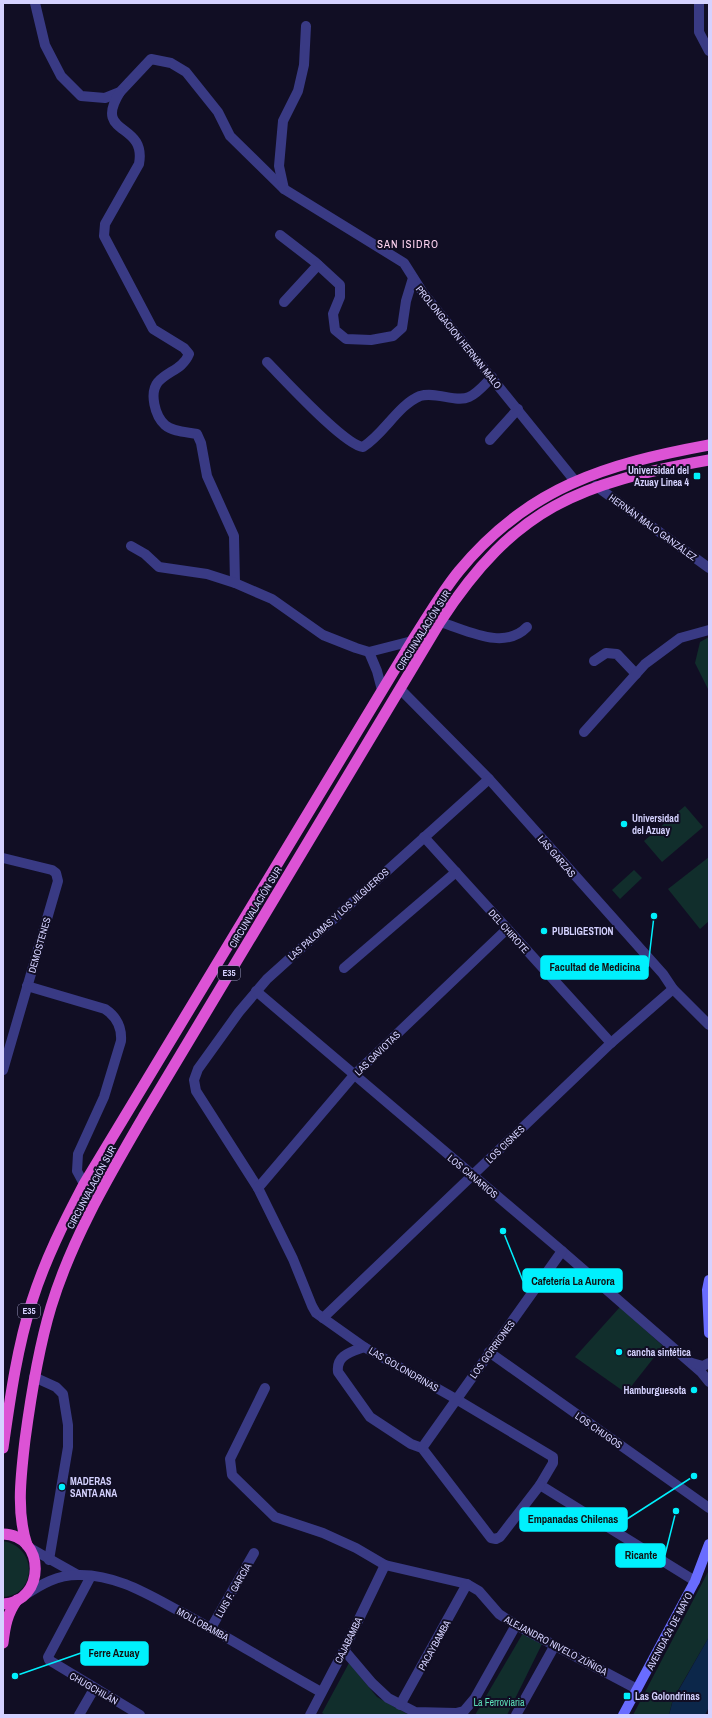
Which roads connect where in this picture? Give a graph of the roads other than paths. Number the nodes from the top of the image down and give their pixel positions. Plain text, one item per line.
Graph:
1 (35, 3) edge
2 (699, 3) edge
3 (306, 26) dead end
4 (709, 50) edge
5 (120, 92) junction
6 (284, 189) junction
7 (280, 235) dead end
8 (318, 265) junction
9 (413, 278) junction
10 (284, 302) dead end
11 (267, 362) dead end
12 (492, 377) junction
13 (518, 409) junction
14 (490, 440) dead end
15 (709, 445) edge
16 (709, 460) edge
17 (575, 481) junction
18 (596, 486) junction
19 (131, 546) dead end
20 (709, 568) edge
21 (235, 583) junction
22 (440, 622) junction
23 (527, 627) dead end
24 (709, 630) edge
25 (412, 641) junction
26 (369, 652) junction
27 (594, 662) dead end
28 (636, 674) junction
29 (382, 690) junction
30 (401, 690) junction
31 (584, 732) dead end
32 (489, 779) junction
33 (424, 837) junction
34 (3, 858) edge
35 (456, 872) junction
36 (507, 929) junction
37 (344, 968) dead end
38 (27, 986) junction
39 (673, 989) junction
40 (256, 991) junction
41 (709, 1025) edge
42 (611, 1043) junction
43 (202, 1062) joint
44 (3, 1070) edge
45 (355, 1074) junction
46 (472, 1176) junction
47 (84, 1184) junction
48 (258, 1188) junction
49 (562, 1251) junction
50 (709, 1280) edge
51 (323, 1318) junction
52 (709, 1334) edge
53 (364, 1347) junction
54 (489, 1352) junction
55 (688, 1361) junction
56 (709, 1363) edge
57 (34, 1378) junction
58 (709, 1382) edge
59 (265, 1388) dead end
60 (456, 1399) junction
61 (3, 1448) edge
62 (422, 1448) junction
63 (540, 1485) junction
64 (709, 1508) edge
65 (3, 1534) edge
66 (709, 1544) edge
67 (28, 1547) junction
68 (254, 1553) dead end
69 (49, 1560) junction
70 (384, 1565) junction
71 (78, 1575) junction
72 (91, 1576) junction
73 (695, 1581) junction
74 (467, 1584) junction
75 (20, 1599) junction
76 (3, 1604) edge
77 (516, 1625) junction
78 (212, 1628) junction
79 (3, 1643) edge
80 (555, 1645) junction
81 (344, 1650) junction
82 (94, 1689) junction
83 (637, 1689) junction
84 (321, 1692) junction
85 (400, 1705) junction
86 (79, 1715) edge
87 (140, 1715) edge
88 (310, 1715) edge
89 (516, 1715) edge
90 (623, 1715) edge

1 - 5 street
2 - 4 street
3 - 6 street
5 - 6 street, PROLONGACION HERNAN MALO
5 - 21 street
6 - 9 street, PROLONGACION HERNAN MALO
7 - 8 street
8 - 9 street
8 - 10 street
9 - 12 street, PROLONGACION HERNAN MALO
11 - 12 street
12 - 13 street, PROLONGACION HERNAN MALO
13 - 14 street
13 - 17 street, PROLONGACION HERNAN MALO
15 - 17 highway, CIRCUNVALACIÓN SUR / E35
16 - 18 highway, CIRCUNVALACIÓN SUR / E35
17 - 25 highway, CIRCUNVALACIÓN SUR / E35
18 - 20 street, HERNÁN MALO GANZÁLEZ
18 - 22 highway, CIRCUNVALACIÓN SUR / E35
19 - 21 street
21 - 26 street
22 - 23 street
22 - 30 highway, CIRCUNVALACIÓN SUR / E35
24 - 28 street
25 - 26 street
25 - 29 highway, CIRCUNVALACIÓN SUR / E35
26 - 29 street
27 - 28 street
28 - 31 street
29 - 47 highway, CIRCUNVALACIÓN SUR / E35
30 - 32 street, LAS GARZAS
30 - 57 highway, CIRCUNVALACIÓN SUR / E35
32 - 33 street, LAS PALOMAS Y LOS JILGUEROS
32 - 39 street, LAS GARZAS
33 - 35 street, DEL CHIROTE
33 - 40 street, LAS PALOMAS Y LOS JILGUEROS
34 - 38 street, DEMOSTENES
35 - 36 street, DEL CHIROTE
35 - 37 street
36 - 42 street, DEL CHIROTE
36 - 45 street, LAS GAVIOTAS
38 - 44 street, DEMOSTENES
38 - 47 street
39 - 41 street, LAS GARZAS
39 - 42 street, LOS CISNES
40 - 43 street, LAS PALOMAS Y LOS JILGUEROS
40 - 45 street, LOS CANARIOS
42 - 46 street, LOS CISNES
43 - 48 street, LAS GOLONDRINAS
45 - 46 street, LOS CANARIOS
45 - 48 street, LAS GAVIOTAS
46 - 49 street, LOS CANARIOS
46 - 51 street, LOS CISNES
47 - 61 highway, CIRCUNVALACIÓN SUR / E35
48 - 51 street, LAS GOLONDRINAS
49 - 54 street, LOS GORRIONES
49 - 55 street, LOS CANARIOS
50 - 52 main road
51 - 53 street, LAS GOLONDRINAS
53 - 60 street, LAS GOLONDRINAS
53 - 62 street
54 - 60 street, LOS GORRIONES
54 - 64 street, LOS CHUGOS
55 - 56 street
55 - 58 street, LOS CANARIOS
57 - 67 highway, CIRCUNVALACIÓN SUR / E35
57 - 69 street
59 - 70 street, ALEJANDRO NIVELO ZÚÑIGA
60 - 62 street, LOS GORRIONES
60 - 63 street, LAS GOLONDRINAS
62 - 63 street
63 - 73 street
65 - 67 highway
66 - 73 main road, AVENIDA 24 DE MAYO
67 - 69 street, MOLLOBAMBA
67 - 75 highway, E35
68 - 78 street, LUIS F. GARCÍA
69 - 71 street, MOLLOBAMBA
70 - 74 street, ALEJANDRO NIVELO ZÚÑIGA
70 - 81 street, CAJABAMBA
71 - 72 street, MOLLOBAMBA
71 - 75 street, MOLLOBAMBA
72 - 78 street, MOLLOBAMBA
72 - 82 street, CHUGCHILÁN
73 - 83 main road, AVENIDA 24 DE MAYO
74 - 77 street, ALEJANDRO NIVELO ZÚÑIGA
74 - 85 street, PACAYBAMBA
75 - 76 highway
75 - 79 highway, E35
77 - 80 street, ALEJANDRO NIVELO ZÚÑIGA
77 - 85 street
78 - 84 street, MOLLOBAMBA
80 - 83 street, ALEJANDRO NIVELO ZÚÑIGA
80 - 89 street
81 - 84 street, CAJABAMBA
81 - 85 street
82 - 86 street
82 - 87 street, CHUGCHILÁN
83 - 90 main road, AVENIDA 24 DE MAYO
84 - 88 street, CAJABAMBA

